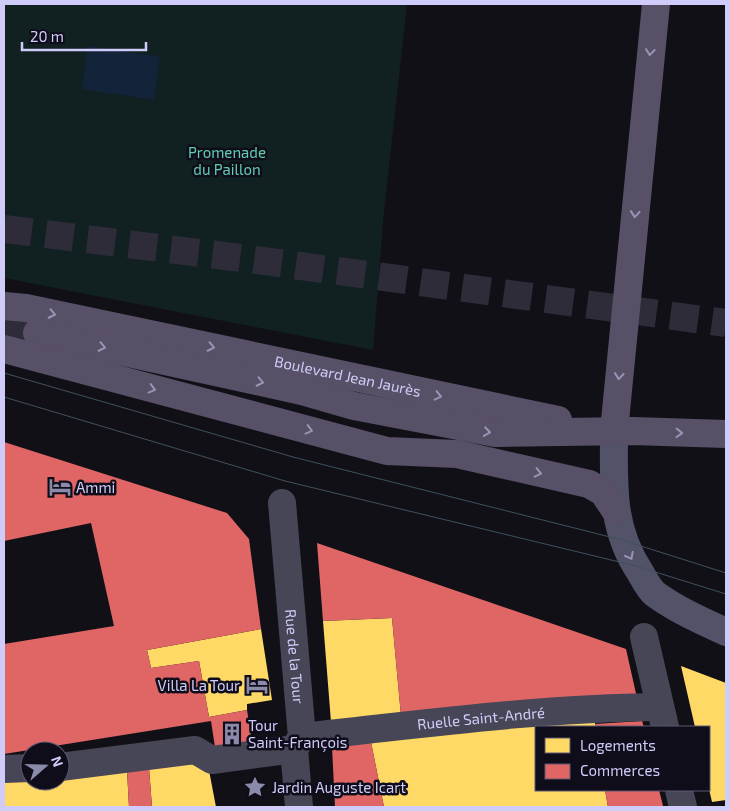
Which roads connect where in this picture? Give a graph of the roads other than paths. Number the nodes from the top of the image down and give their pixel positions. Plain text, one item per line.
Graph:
1 (656, 4) edge
2 (4, 306) edge
3 (37, 333) tunnel mouth
4 (4, 349) edge
5 (354, 406) junction
6 (614, 431) junction
7 (726, 434) edge
8 (457, 454) junction
9 (282, 503) dead end
10 (615, 510) junction
11 (726, 632) edge
12 (644, 637) dead end
13 (662, 717) edge
14 (298, 743) junction
15 (70, 766) edge
16 (20, 768) edge
17 (4, 769) edge
18 (679, 791) edge
19 (299, 807) edge
20 (683, 807) edge

1 -> 6 main road
2 -> 6 main road, Boulevard Jean Jaurès
3 -> 5 main road
4 -> 8 main road
5 -> 6 main road
5 - 8 main road
6 -> 7 main road
6 - 10 street
8 -> 10 main road
9 - 14 street, Rue de la Tour
10 -> 11 street
12 - 13 street
13 - 14 street, Ruelle Saint-André
14 - 15 street, Ruelle Saint-André
14 - 19 street, Rue de la Tour
16 - 17 street
18 - 20 street

